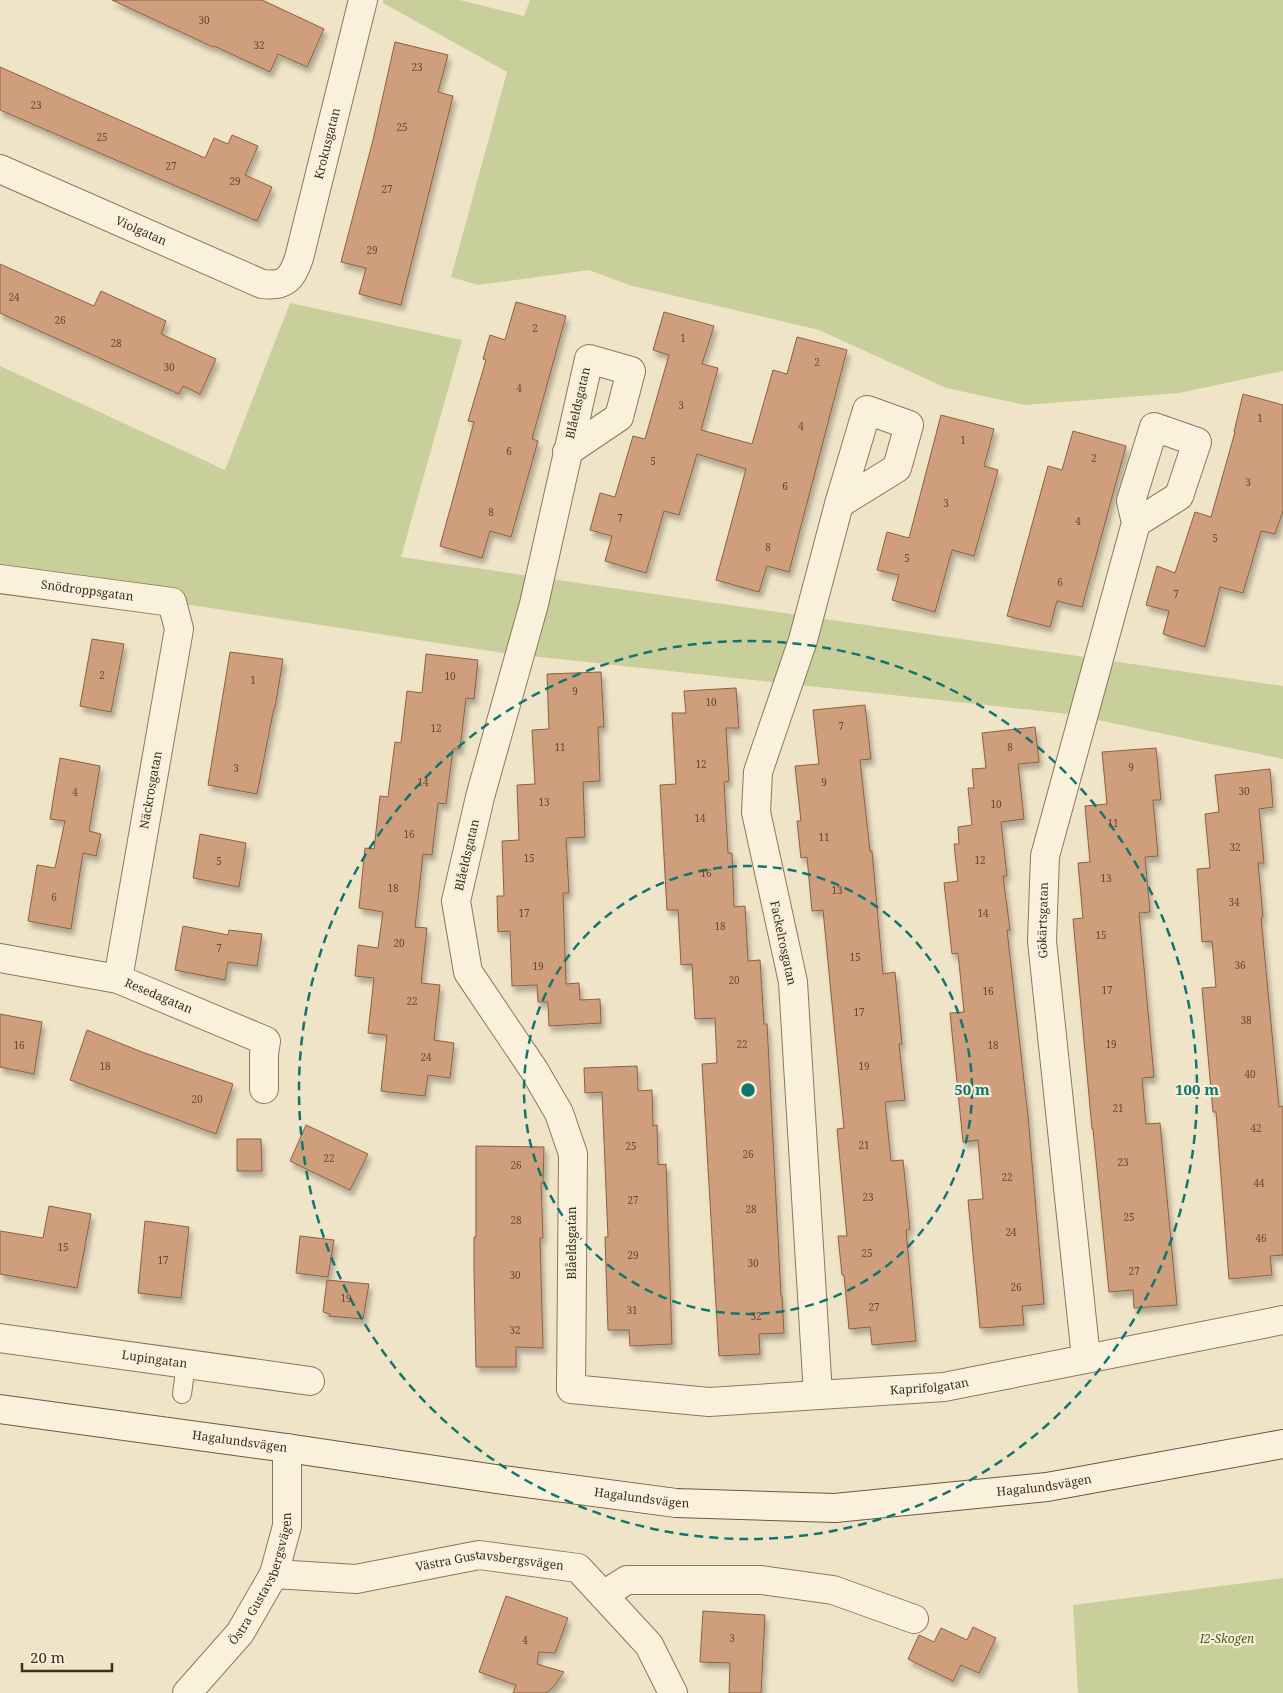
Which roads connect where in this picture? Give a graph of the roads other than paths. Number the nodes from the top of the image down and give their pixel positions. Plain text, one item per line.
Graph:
1 (363, 0) edge
2 (0, 169) edge
3 (284, 283) joint
4 (567, 452) dead end
5 (840, 504) dead end
6 (1136, 523) dead end
7 (0, 579) edge
8 (172, 602) joint
9 (0, 958) edge
10 (118, 979) junction
11 (264, 1089) dead end
12 (1283, 1320) edge
13 (0, 1338) edge
14 (1086, 1358) junction
15 (186, 1364) junction
16 (310, 1381) dead end
17 (571, 1389) joint
18 (182, 1394) dead end
19 (818, 1395) junction
20 (0, 1409) edge
21 (1283, 1444) edge
22 (287, 1448) junction
23 (274, 1574) junction
24 (603, 1595) junction
25 (914, 1619) dead end
26 (187, 1693) edge
27 (674, 1693) edge

1 - 3 street, Krokusgatan
2 - 3 street, Violgatan
4 - 17 street, Blåeldsgatan
5 - 19 street, Fackelrosgatan
6 - 14 street, Gökärtsgatan
7 - 8 street, Snödroppsgatan
8 - 10 street, Näckrosgatan
9 - 10 street, Resedagatan
10 - 11 street, Resedagatan
12 - 14 street, Kaprifolgatan
13 - 15 street, Lupingatan
14 - 19 street, Kaprifolgatan
15 - 16 street, Lupingatan
15 - 18 lane
17 - 19 street, Kaprifolgatan
20 - 22 street, Hagalundsvägen
21 - 22 street, Hagalundsvägen
22 - 23 street, Östra Gustavsbergsvägen
23 - 24 street, Västra Gustavsbergsvägen
23 - 26 street, Östra Gustavsbergsvägen
24 - 25 street
24 - 27 street, Västra Gustavsbergsvägen

